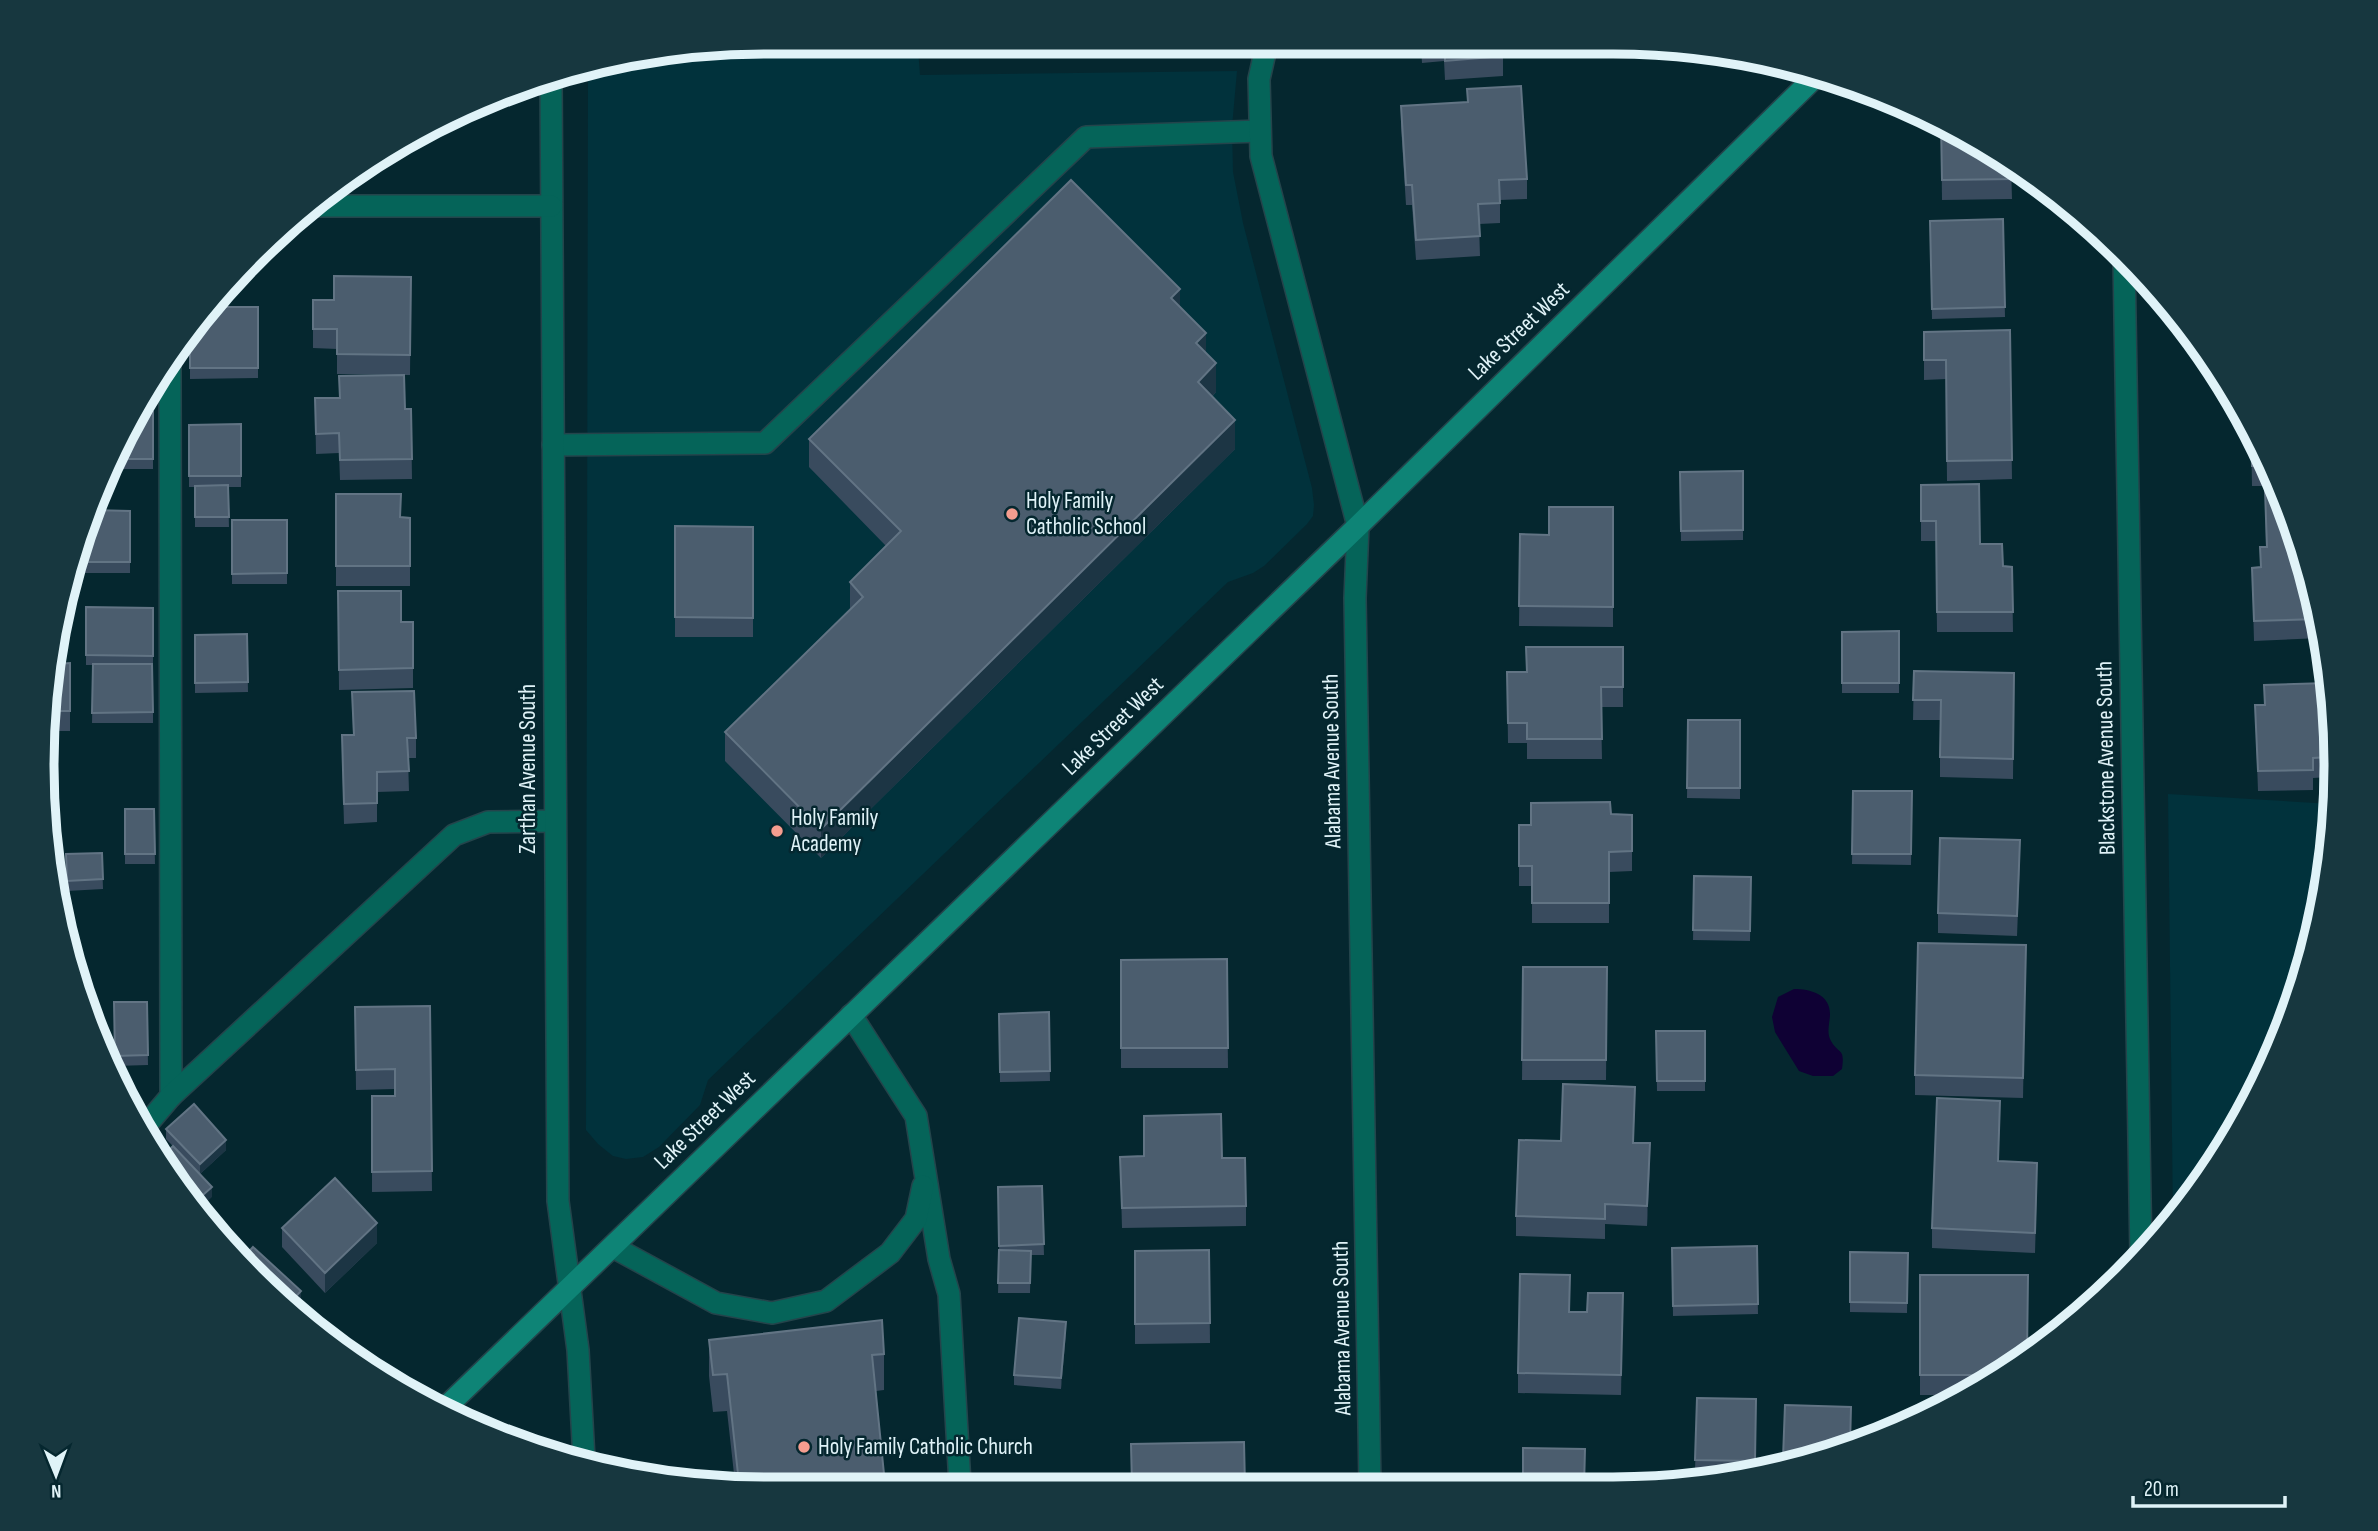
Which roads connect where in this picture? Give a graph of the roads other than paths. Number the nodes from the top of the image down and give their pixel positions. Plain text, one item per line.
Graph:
1 (1265, 54) edge
2 (1810, 82) edge
3 (551, 88) edge
4 (1260, 131) junction
5 (327, 206) edge
6 (551, 206) junction
7 (2124, 273) edge
8 (170, 377) edge
9 (553, 445) junction
10 (1358, 526) junction
11 (555, 821) junction
12 (851, 1015) junction
13 (171, 1096) junction
14 (150, 1121) edge
15 (926, 1173) junction
16 (2141, 1241) edge
17 (613, 1247) junction
18 (570, 1287) junction
19 (451, 1403) edge
20 (584, 1454) edge
21 (960, 1477) edge
22 (1370, 1477) edge

1 - 4 street, Alabama Avenue South
2 - 10 street, Lake Street West
3 - 6 street, Zarthan Avenue South
4 - 9 street
4 - 10 street, Alabama Avenue South
5 - 6 street
6 - 9 street, Zarthan Avenue South
7 - 16 street, Blackstone Avenue South
8 - 13 street
9 - 11 street, Zarthan Avenue South
10 - 12 street, Lake Street West
10 - 22 street, Alabama Avenue South
11 - 13 street
11 - 18 street, Zarthan Avenue South
12 - 15 street
12 - 17 street, Lake Street West
13 - 14 street
15 - 17 street
15 - 21 street
17 - 18 street, Lake Street West
18 - 19 street, Lake Street West
18 - 20 street, Zarthan Avenue South

